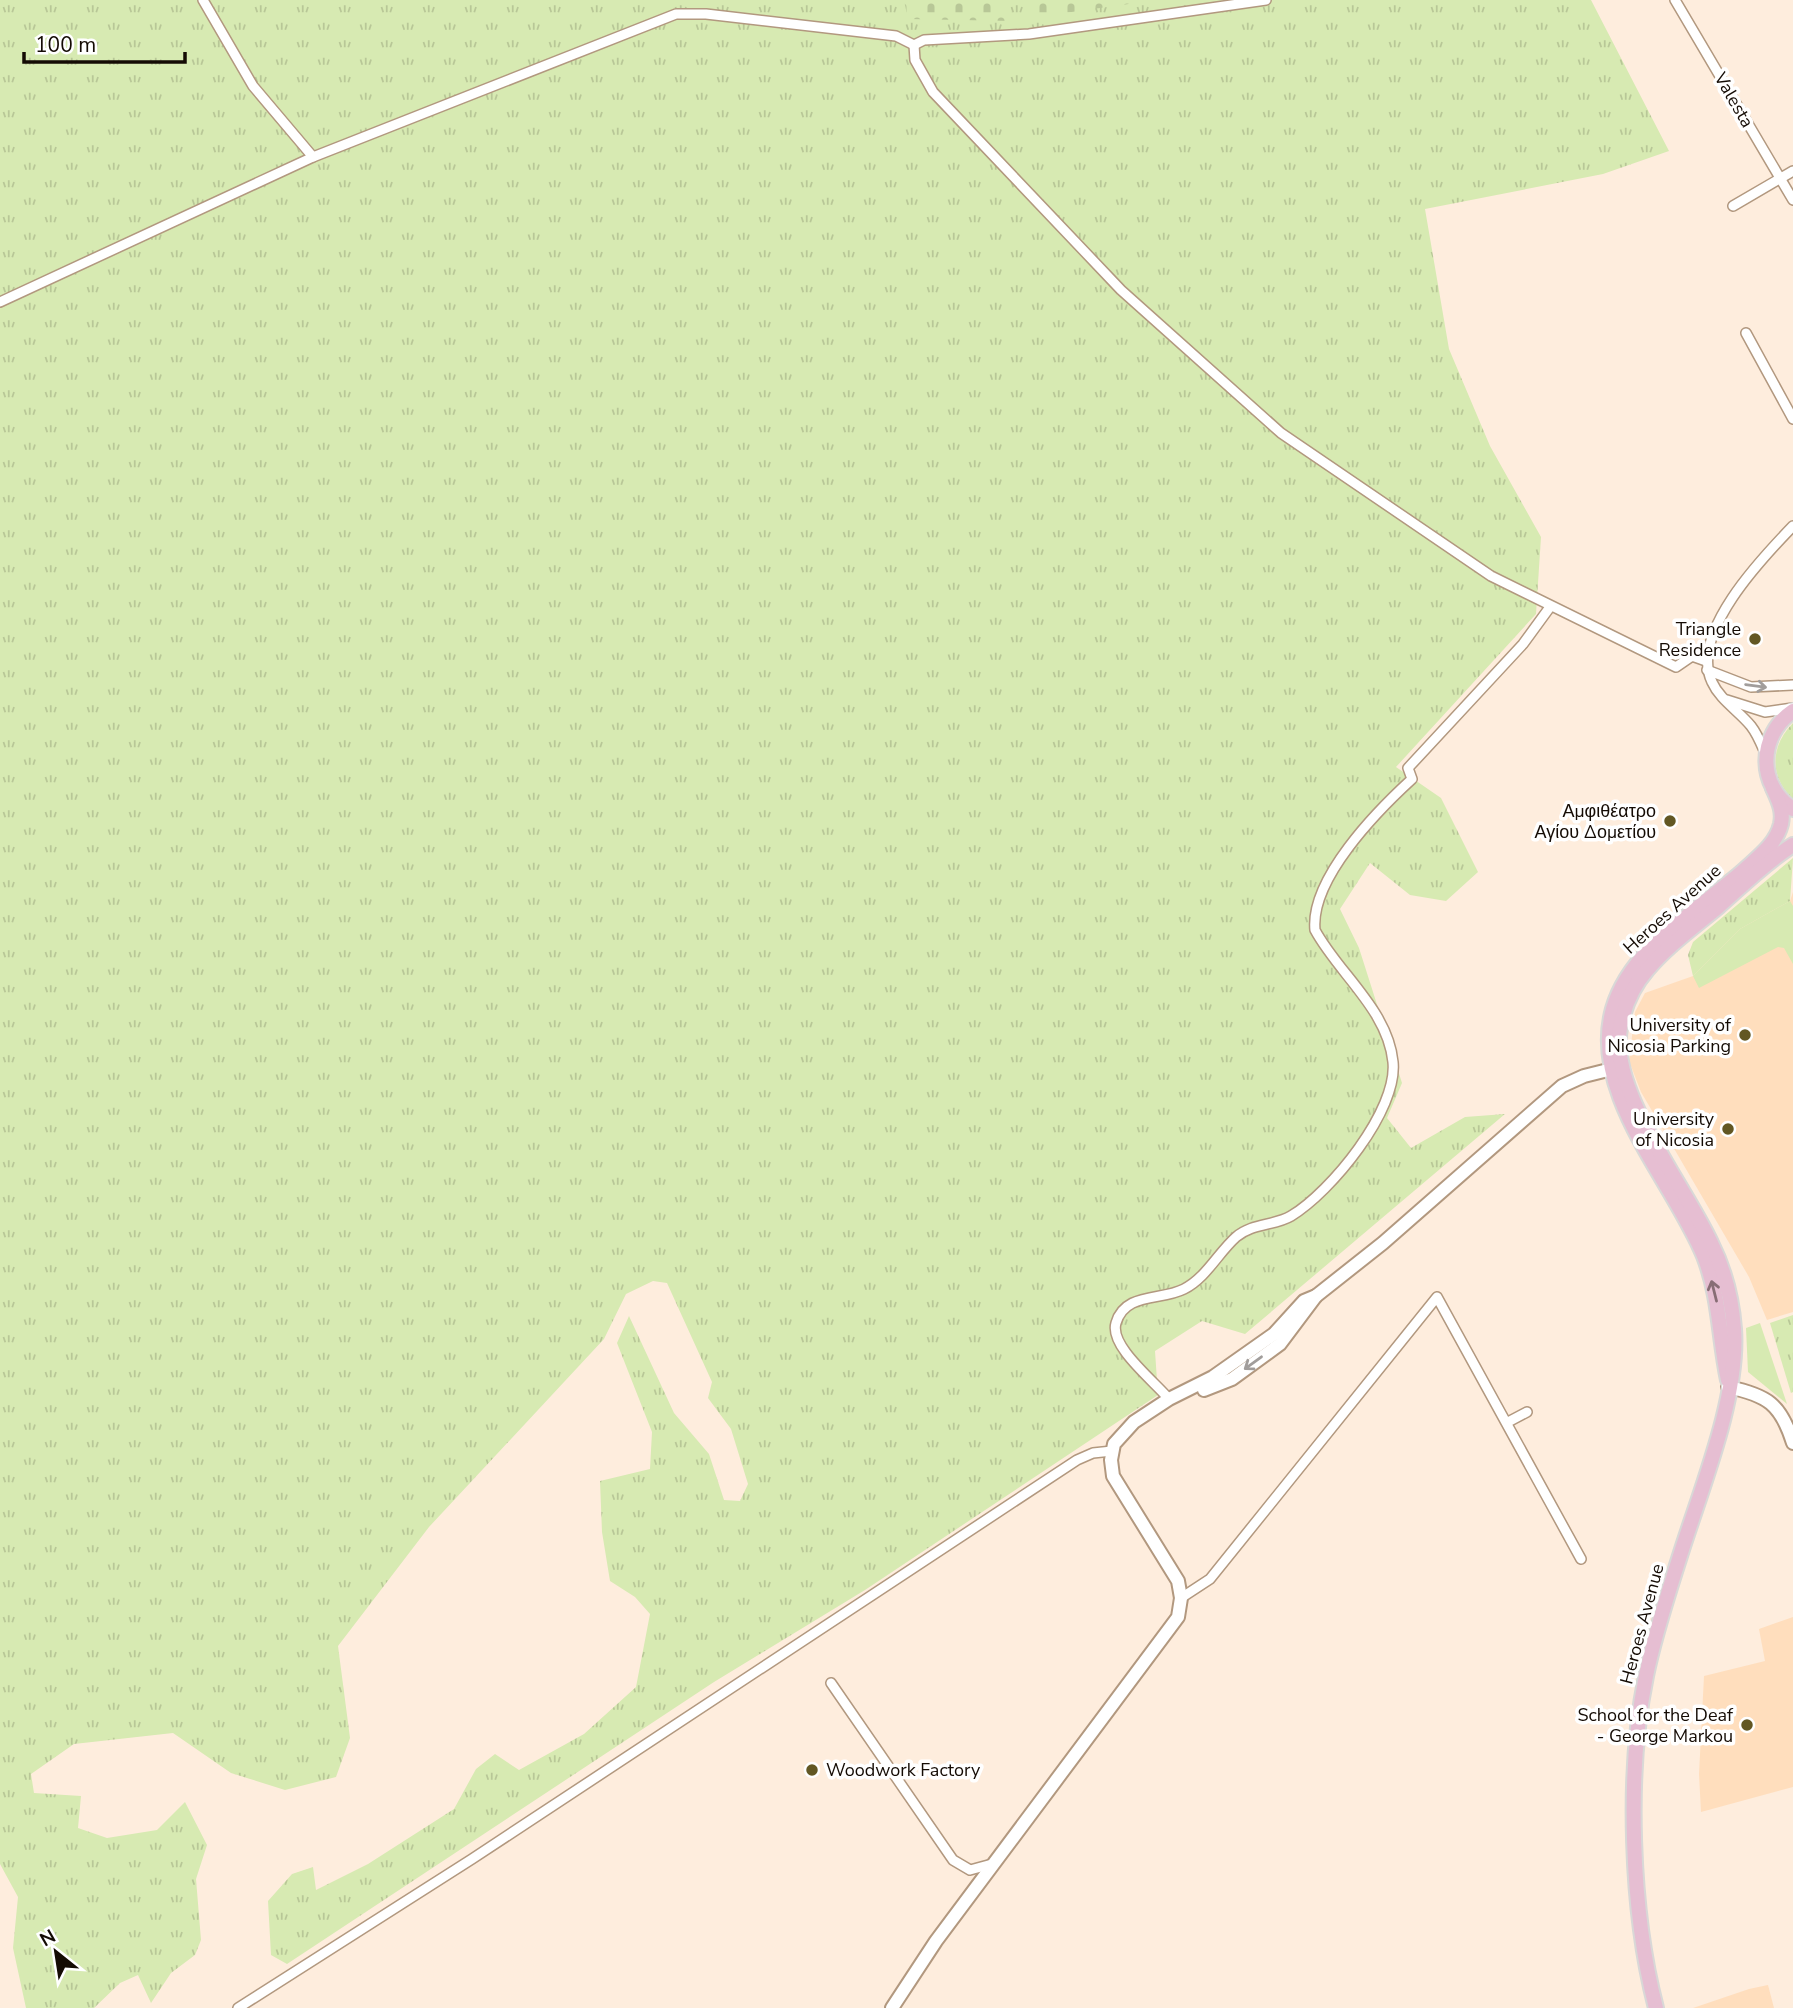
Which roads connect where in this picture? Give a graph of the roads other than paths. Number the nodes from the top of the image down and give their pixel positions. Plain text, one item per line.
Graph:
1 (203, 0) edge
2 (1266, 0) edge
3 (1675, 0) edge
4 (914, 45) junction
5 (313, 156) junction
6 (1793, 170) edge
7 (1780, 178) junction
8 (1793, 200) edge
9 (1733, 206) dead end
10 (0, 302) edge
11 (1746, 332) dead end
12 (1793, 419) edge
13 (1793, 526) edge
14 (1550, 607) junction
15 (1707, 665) junction
16 (1793, 684) edge
17 (1725, 699) junction
18 (1793, 709) edge
19 (1766, 755) junction
20 (1773, 788) junction
21 (1793, 809) edge
22 (1793, 845) edge
23 (1615, 1068) junction
24 (1316, 1296) junction
25 (1728, 1384) junction
26 (1169, 1399) junction
27 (1153, 1411) junction
28 (1527, 1412) dead end
29 (1508, 1422) junction
30 (1793, 1443) edge
31 (1112, 1451) junction
32 (1581, 1559) dead end
33 (1181, 1598) junction
34 (831, 1683) dead end
35 (993, 1863) junction
36 (238, 2008) edge
37 (892, 2008) edge
38 (1656, 2008) edge

1 - 5 street
2 - 4 street
3 - 7 street, Valesta
4 - 5 street
4 - 14 street
5 - 10 street
6 - 7 street
7 - 8 street, Valesta
7 - 9 street
11 - 12 street
13 - 15 street
14 - 15 street
14 - 26 street
15 -> 16 street
15 - 17 street
17 - 18 street
17 - 19 street
18 - 19 main road
19 - 20 main road, Heroes Avenue
20 - 21 main road
20 - 23 main road, Heroes Avenue
22 - 23 main road, Heroes Avenue
23 - 24 street
23 - 25 main road, Heroes Avenue
24 - 26 street
24 -> 27 street
25 - 30 street
25 - 38 main road, Heroes Avenue
26 - 27 street
27 - 31 street
28 - 29 street
29 - 32 street
29 - 33 street
31 - 33 street
31 - 36 street
33 - 35 street
34 - 35 street
35 - 37 street

